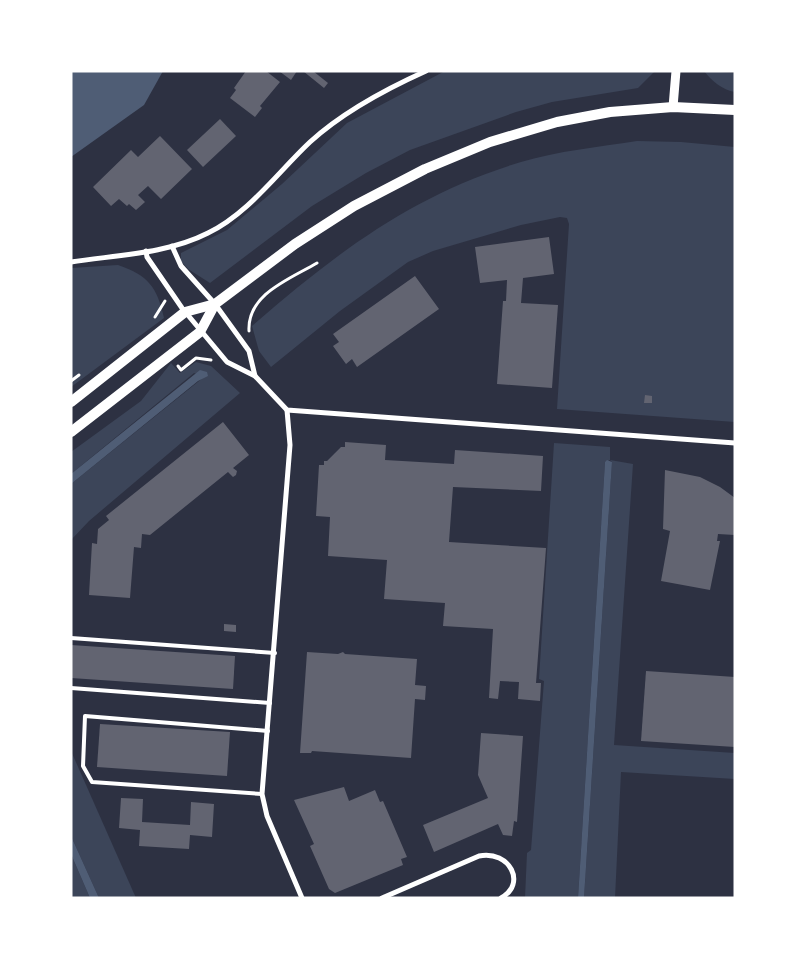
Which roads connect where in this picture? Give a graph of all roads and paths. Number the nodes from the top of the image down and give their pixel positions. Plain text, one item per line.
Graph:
1 (426, 71) edge
2 (676, 71) edge
3 (673, 107) junction
4 (735, 110) edge
5 (172, 246) junction
6 (146, 251) junction
7 (71, 262) edge
8 (317, 263) dead end
9 (170, 292) junction
10 (215, 304) junction
11 (185, 312) junction
12 (151, 324) dead end
13 (200, 332) junction
14 (245, 346) junction
15 (255, 376) junction
16 (71, 402) edge
17 (287, 410) junction
18 (71, 432) edge
19 (735, 443) edge
20 (71, 638) edge
21 (274, 653) junction
22 (71, 688) edge
23 (270, 704) junction
24 (268, 731) junction
25 (262, 794) junction
26 (302, 898) edge
27 (382, 898) edge
28 (501, 898) edge

1 - 5 street
2 - 3 street
3 - 4 main road
3 - 10 main road
5 - 6 street
5 - 10 street
6 - 7 street
6 - 9 street
8 - 14 path
9 - 11 street
9 - 12 path
10 - 11 main road
10 - 13 main road
10 - 14 street
11 - 13 street
11 - 16 main road
13 - 15 street
13 - 18 main road
14 - 15 street
15 - 17 street
17 - 19 street
17 - 21 street
20 - 21 lane
21 - 23 street
22 - 23 lane
23 - 24 street
24 - 25 street
24 - 25 lane
25 - 26 street
27 - 28 street

